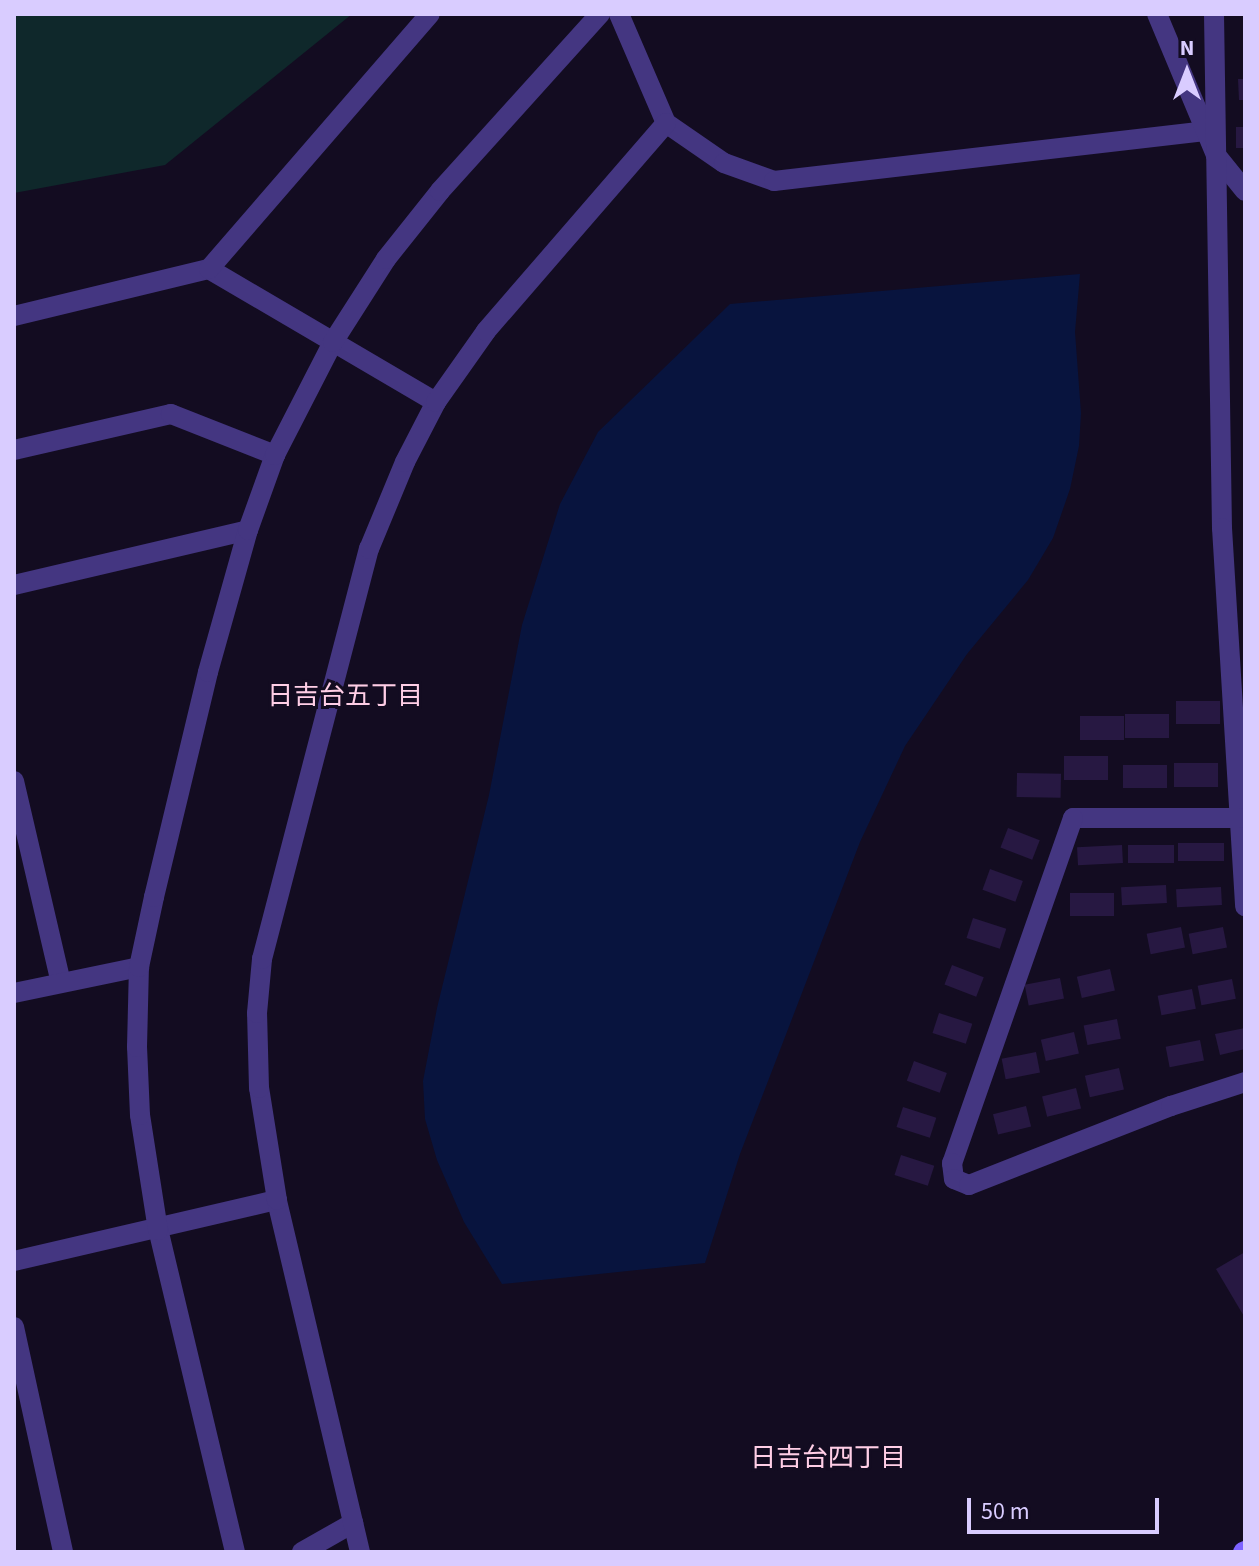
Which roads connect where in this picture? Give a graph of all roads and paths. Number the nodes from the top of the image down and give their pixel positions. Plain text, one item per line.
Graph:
1 (430, 14) edge
2 (600, 14) edge
3 (619, 14) edge
4 (1157, 14) edge
5 (1214, 14) edge
6 (666, 123) junction
7 (1207, 131) junction
8 (1216, 155) junction
9 (1245, 191) edge
10 (209, 269) junction
11 (14, 316) edge
12 (333, 342) junction
13 (436, 402) junction
14 (14, 450) edge
15 (275, 455) junction
16 (248, 530) junction
17 (14, 585) edge
18 (14, 781) edge
19 (1239, 818) junction
20 (1245, 906) edge
21 (139, 967) junction
22 (61, 983) junction
23 (14, 993) edge
24 (1245, 1082) edge
25 (277, 1200) junction
26 (158, 1230) junction
27 (14, 1261) edge
28 (14, 1327) edge
29 (353, 1523) junction
30 (63, 1552) edge
31 (235, 1552) edge
32 (302, 1552) edge
33 (360, 1552) edge

1 - 10 street
2 - 12 street
3 - 6 street
4 - 7 street
5 - 8 street
6 - 7 street
6 - 13 street
7 - 8 street
8 - 9 street
8 - 19 street
10 - 11 street
10 - 12 street
12 - 13 street
12 - 15 street
13 - 25 street
14 - 15 street
15 - 16 street
16 - 17 street
16 - 21 street
18 - 22 street
19 - 20 street
19 - 24 street
21 - 22 street
21 - 26 street
22 - 23 street
25 - 26 street
25 - 29 street
26 - 27 street
26 - 31 street
28 - 30 street
29 - 32 street
29 - 33 street

